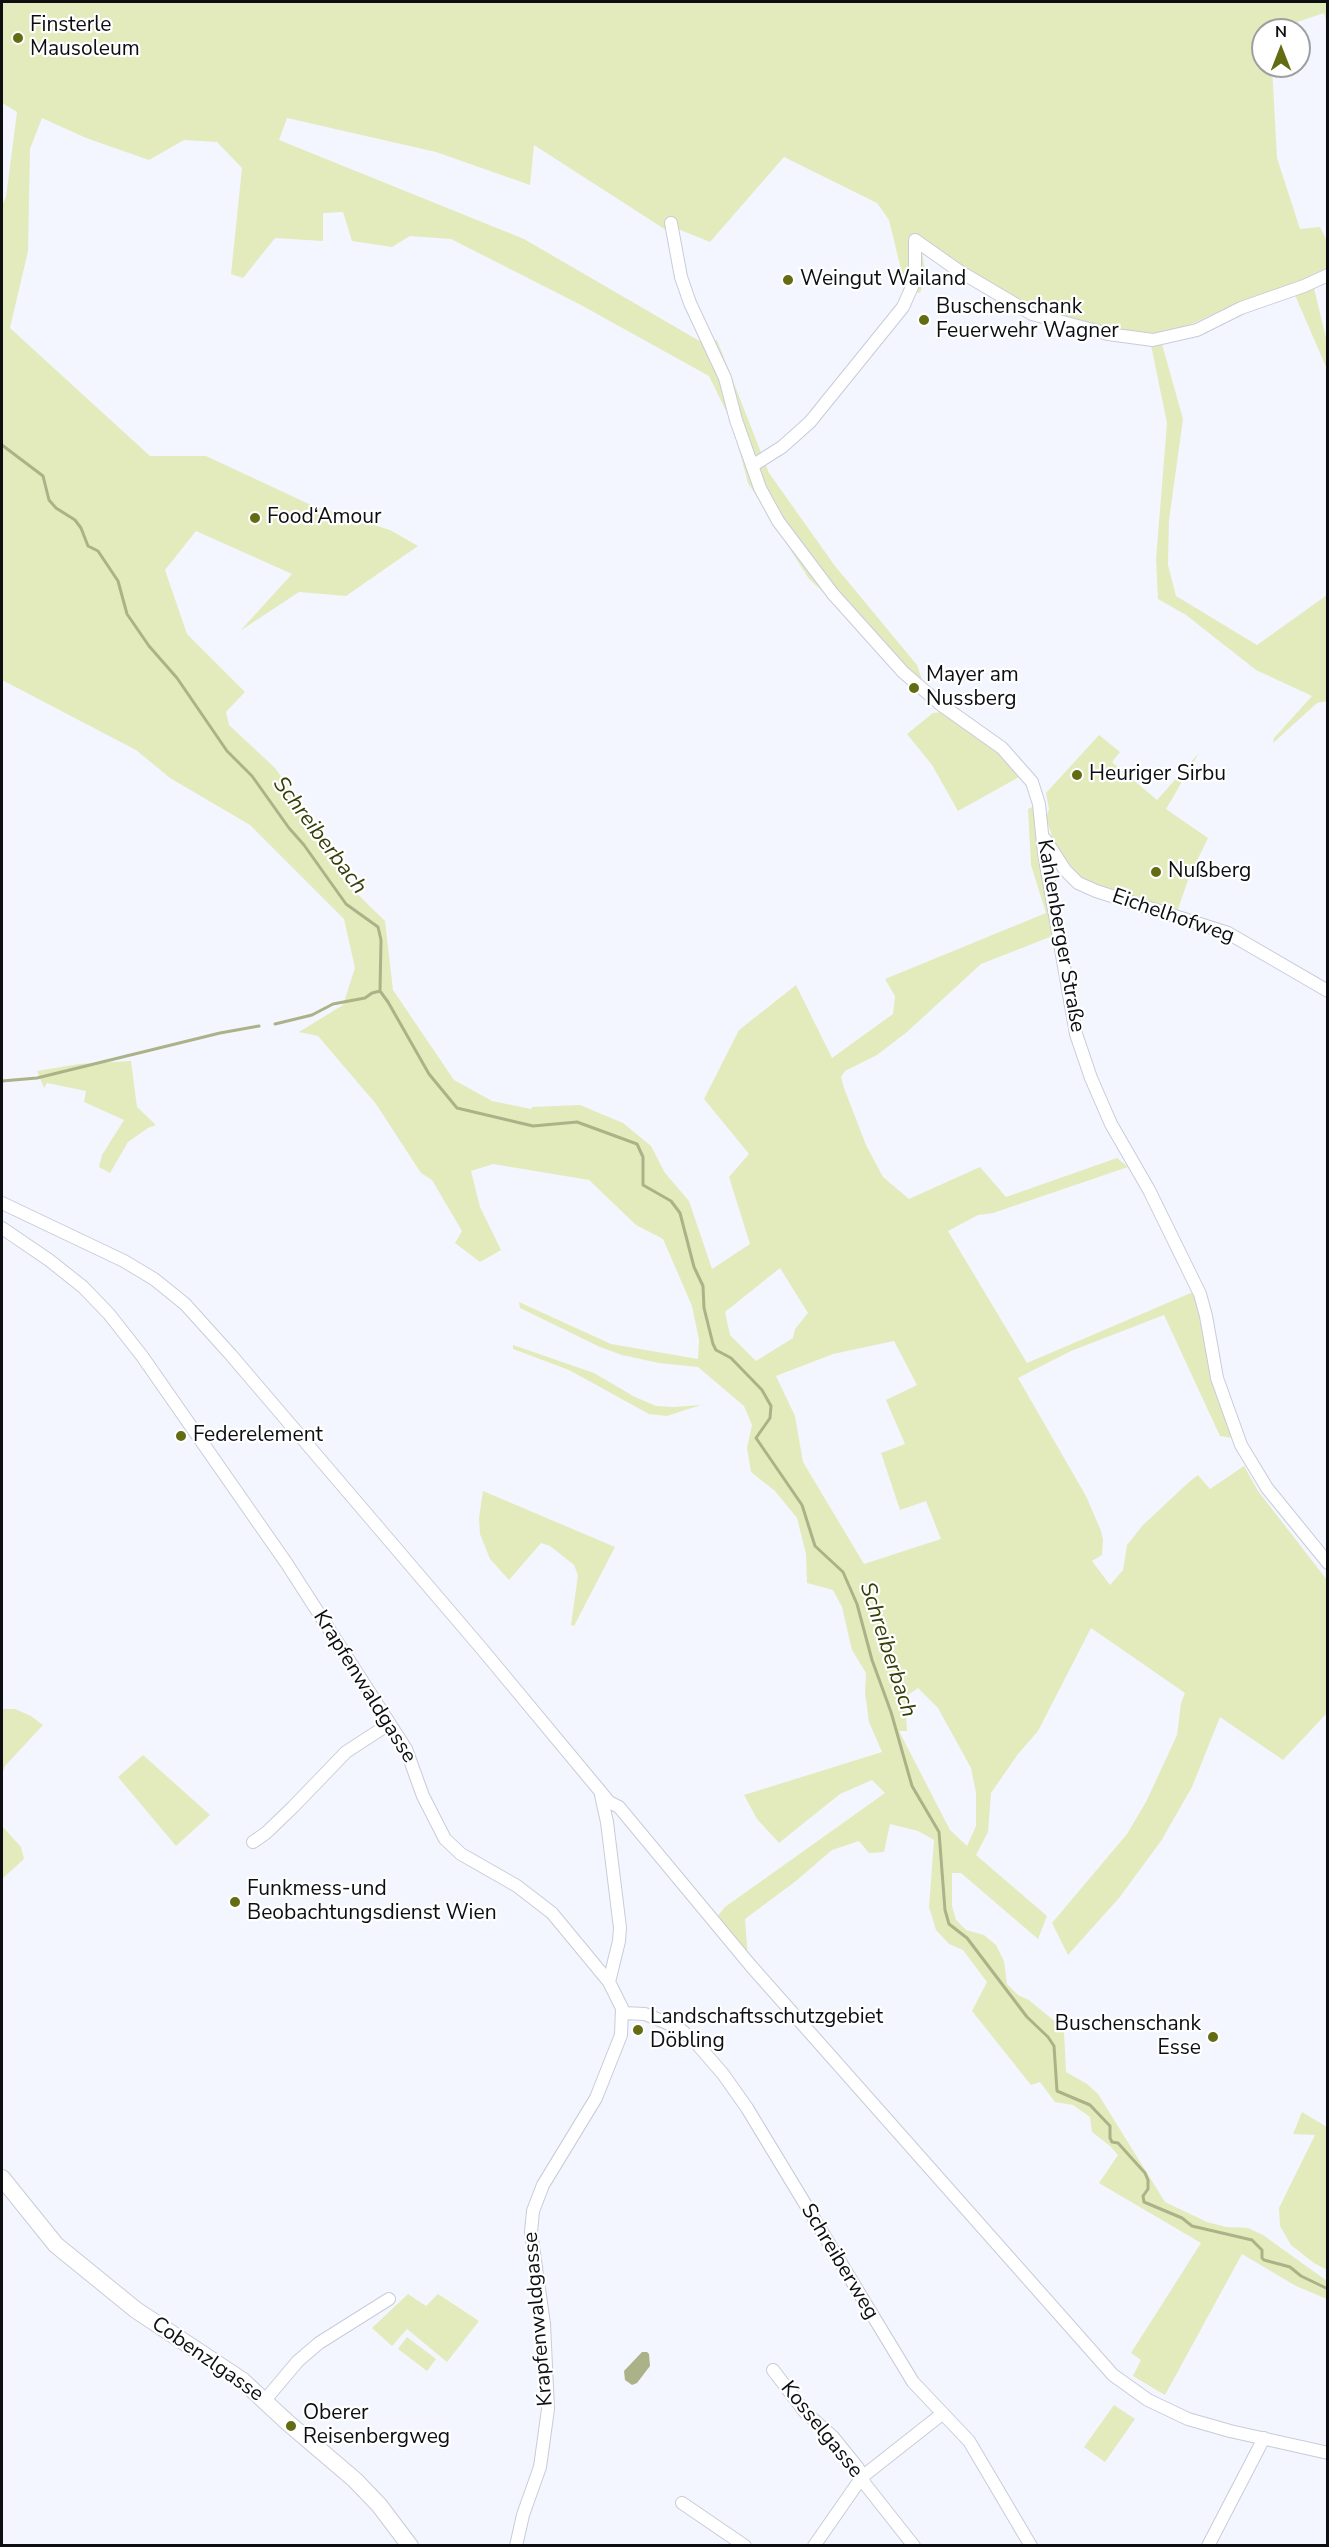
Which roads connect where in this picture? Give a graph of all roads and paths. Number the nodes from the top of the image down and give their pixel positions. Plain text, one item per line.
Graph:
1 (671, 223) dead end
2 (1328, 275) edge
3 (753, 466) junction
4 (1042, 834) junction
5 (1078, 883) junction
6 (1054, 899) junction
7 (1328, 991) edge
8 (2, 1203) edge
9 (2, 1228) edge
10 (1328, 1563) edge
11 (389, 1724) junction
12 (600, 1791) junction
13 (253, 1842) dead end
14 (609, 1982) junction
15 (623, 2013) junction
16 (2, 2178) edge
17 (389, 2299) dead end
18 (773, 2370) dead end
19 (265, 2400) junction
20 (942, 2414) junction
21 (1264, 2438) junction
22 (1328, 2453) edge
23 (862, 2477) junction
24 (682, 2503) dead end
25 (410, 2546) edge
26 (516, 2546) edge
27 (745, 2546) edge
28 (814, 2546) edge
29 (914, 2546) edge
30 (1031, 2546) edge
31 (1208, 2546) edge

1 - 3 street, Kahlenberger Straße
2 - 3 street
3 - 4 street, Kahlenberger Straße
4 - 5 street, Eichelhofweg
4 - 6 street, Kahlenberger Straße
5 - 6 street
5 - 7 street, Eichelhofweg
6 - 10 street, Kahlenberger Straße
8 - 12 street
9 - 11 street, Krapfenwaldgasse
11 - 13 street
11 - 14 street, Krapfenwaldgasse
12 - 14 street
12 - 21 street
14 - 15 street, Krapfenwaldgasse
15 - 20 street, Schreiberweg
15 - 26 street, Krapfenwaldgasse
16 - 19 street, Cobenzlgasse
17 - 19 street
18 - 23 street, Kosselgasse
19 - 25 street, Cobenzlgasse
20 - 23 street
20 - 30 street, Schreiberweg
21 - 22 street
21 - 31 street
23 - 28 street
23 - 29 street, Kosselgasse
24 - 27 street

